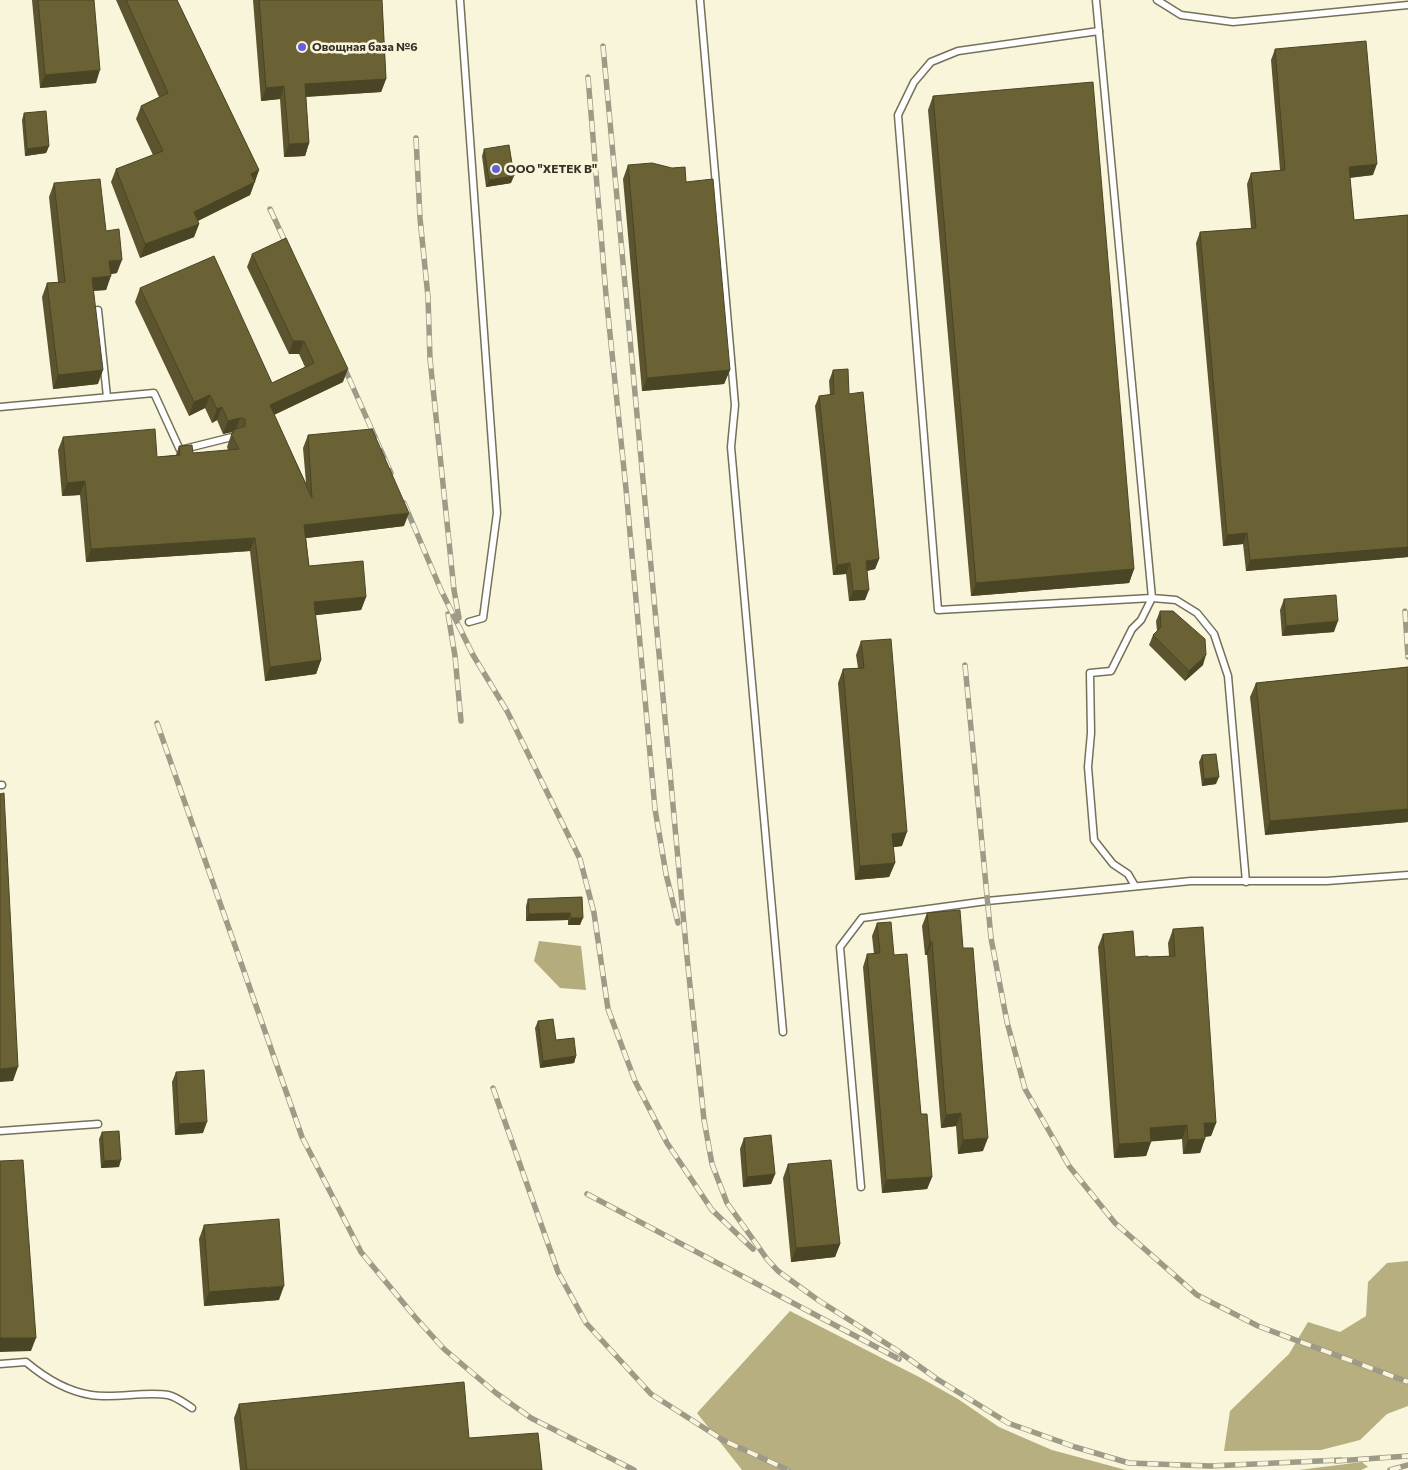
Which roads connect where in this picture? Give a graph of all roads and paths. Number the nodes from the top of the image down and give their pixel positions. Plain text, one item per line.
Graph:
1 (460, 0) edge
2 (700, 0) edge
3 (1096, 0) edge
4 (1157, 0) edge
5 (1408, 6) edge
6 (1099, 31) junction
7 (98, 310) edge
8 (107, 397) junction
9 (0, 407) edge
10 (236, 436) edge
11 (1152, 598) junction
12 (469, 622) dead end
13 (1408, 875) edge
14 (1246, 882) junction
15 (1135, 886) junction
16 (783, 1032) dead end
17 (98, 1124) dead end
18 (0, 1131) edge
19 (861, 1187) dead end
20 (0, 1364) edge
21 (192, 1408) dead end

1 - 12 lane
2 - 16 lane
3 - 6 lane
4 - 5 lane
6 - 11 lane
6 - 11 lane
7 - 8 lane
8 - 9 lane
8 - 10 lane
11 - 14 lane
11 - 15 lane
13 - 14 lane
14 - 15 lane
15 - 19 lane
17 - 18 lane
20 - 21 lane

